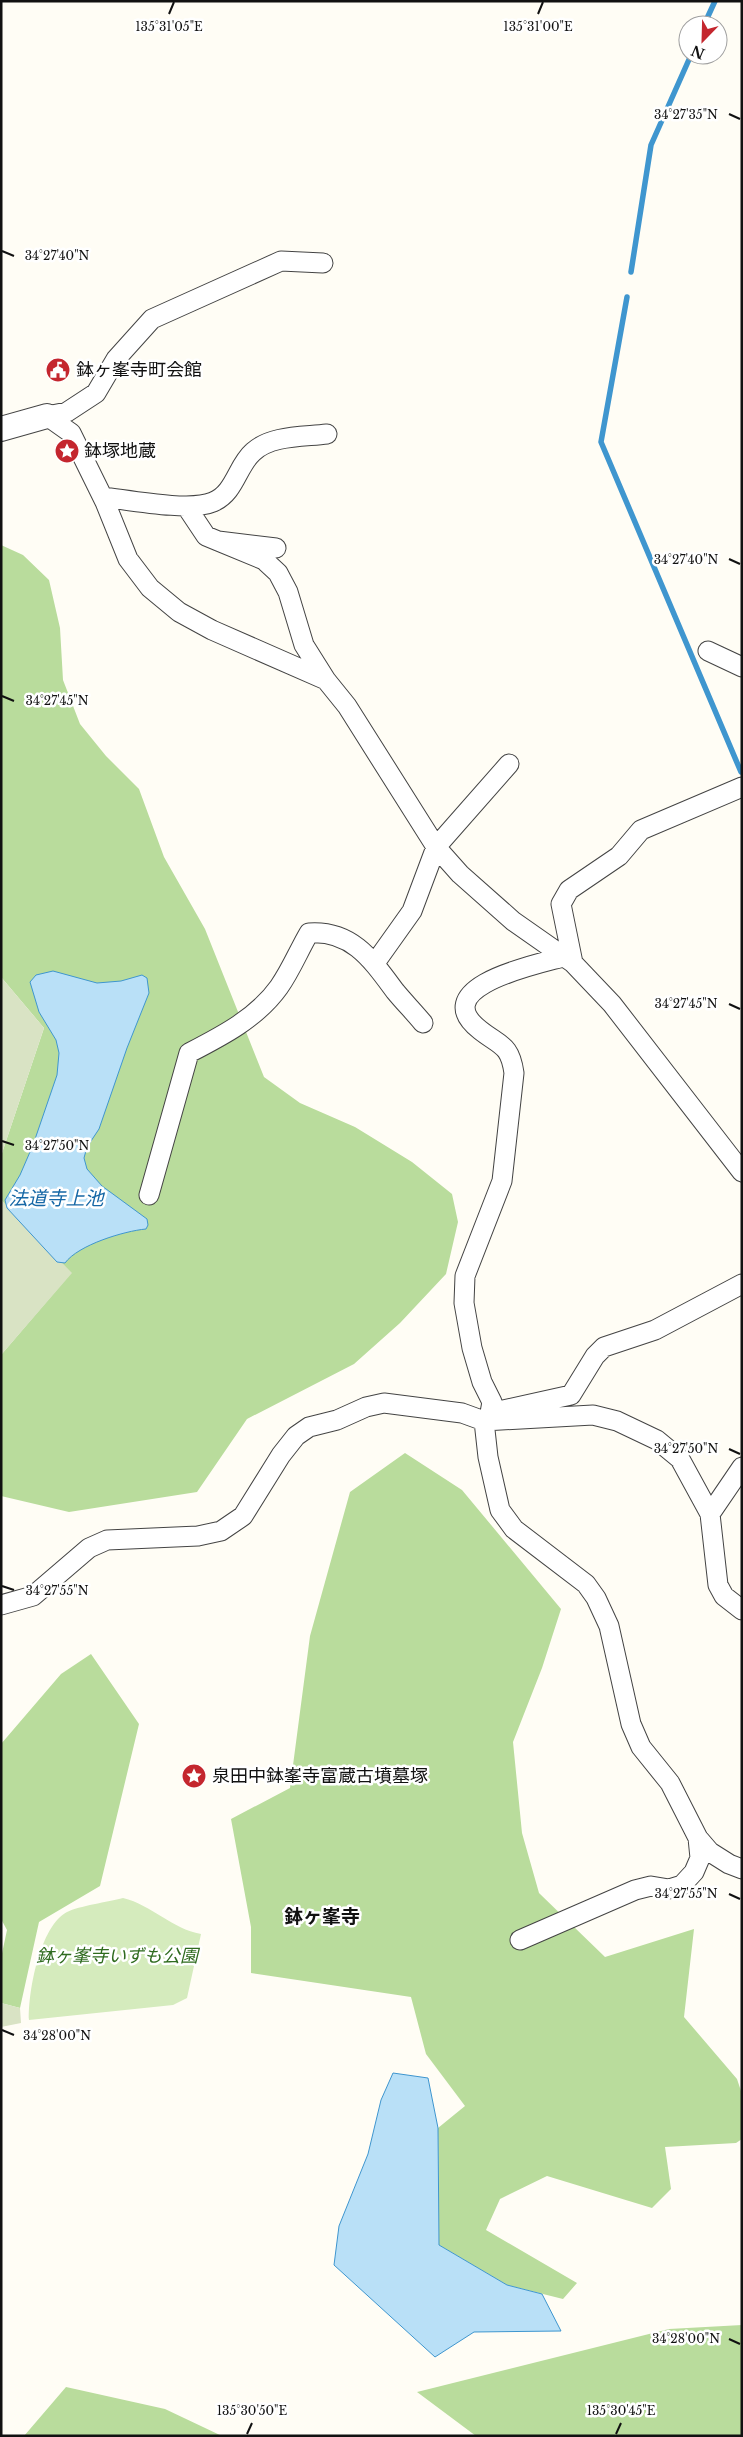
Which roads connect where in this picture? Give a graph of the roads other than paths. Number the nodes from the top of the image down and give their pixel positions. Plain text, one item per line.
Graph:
1 (323, 263) dead end
2 (47, 416) junction
3 (1, 429) edge
4 (327, 434) dead end
5 (103, 497) junction
6 (186, 506) junction
7 (218, 541) junction
8 (276, 548) dead end
9 (708, 652) dead end
10 (742, 668) edge
11 (326, 680) junction
12 (509, 764) dead end
13 (742, 787) edge
14 (436, 847) junction
15 (568, 960) junction
16 (375, 963) junction
17 (423, 1023) dead end
18 (742, 1172) edge
19 (149, 1195) dead end
20 (742, 1284) edge
21 (487, 1417) junction
22 (742, 1467) edge
23 (710, 1514) junction
24 (1, 1605) edge
25 (742, 1610) edge
26 (698, 1838) junction
27 (742, 1869) edge
28 (520, 1940) dead end

1 - 2 street
2 - 3 street
2 - 5 street
4 - 6 street
5 - 6 street
5 - 11 street
6 - 7 street
7 - 8 street
7 - 11 street
9 - 10 street
11 - 14 street
12 - 14 street
13 - 15 street
14 - 15 street
14 - 16 street
15 - 18 street
15 - 21 street
16 - 17 street
16 - 19 street
20 - 21 street
21 - 23 street
21 - 24 street
21 - 26 street
22 - 23 street
23 - 25 street
26 - 27 street
26 - 28 street

